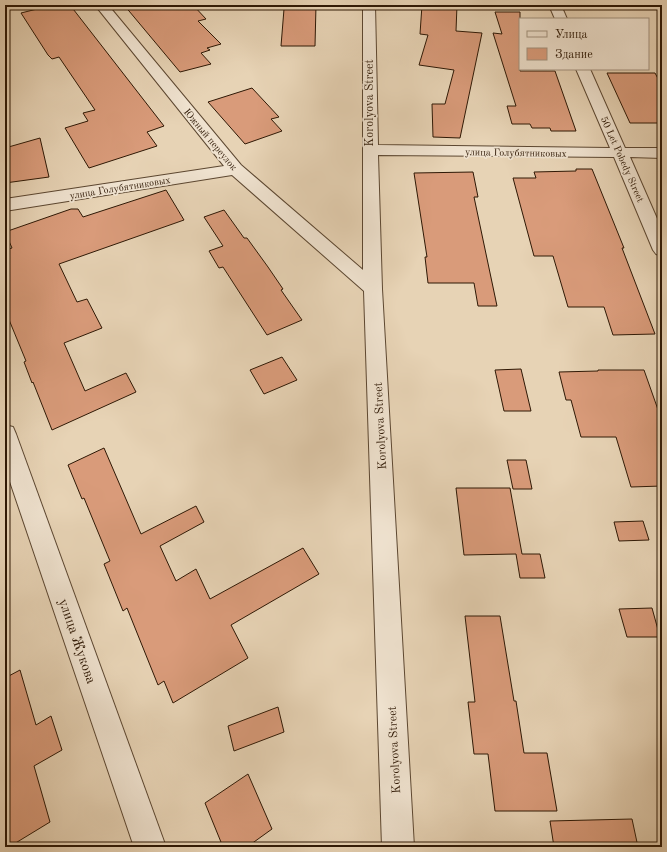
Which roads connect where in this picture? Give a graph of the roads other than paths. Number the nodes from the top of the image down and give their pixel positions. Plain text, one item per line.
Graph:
1 (101, 5) edge
2 (368, 5) edge
3 (555, 5) edge
4 (561, 18) edge
5 (583, 70) edge
6 (370, 150) junction
7 (620, 153) junction
8 (662, 153) edge
9 (235, 170) junction
10 (5, 205) edge
11 (662, 250) edge
12 (374, 289) junction
13 (5, 434) edge
14 (150, 847) edge
15 (398, 847) edge

1 - 9 street, Южный переулок
2 - 6 street, Korolyova Street
3 - 4 street
5 - 7 street, 50 Let Pobedy Street
6 - 7 street, улица Голубятниковых
6 - 12 street, Korolyova Street
7 - 8 street, улица Голубятниковых
7 - 11 street, 50 Let Pobedy Street
9 - 10 street, улица Голубятниковых
9 - 12 street, Южный переулок
12 - 15 street, Korolyova Street
13 - 14 street, улица Жукова

